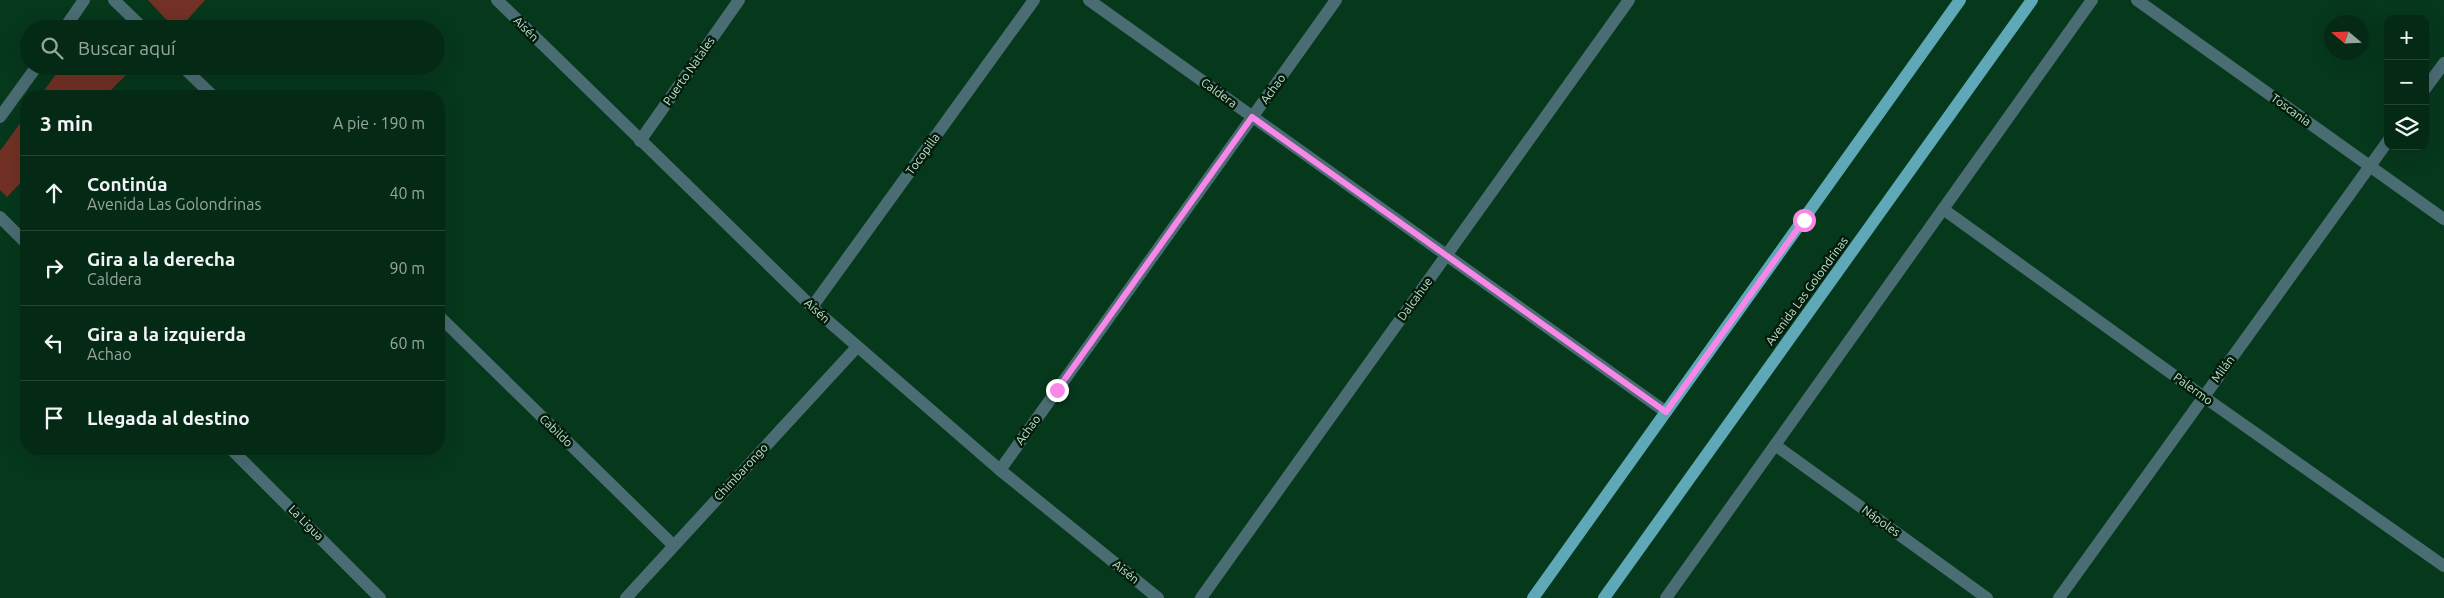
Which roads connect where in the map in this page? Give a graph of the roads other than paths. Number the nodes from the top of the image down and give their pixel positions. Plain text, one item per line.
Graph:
1 (84, 0) edge
2 (114, 0) edge
3 (497, 0) edge
4 (739, 0) edge
5 (1034, 0) edge
6 (1089, 0) edge
7 (1336, 0) edge
8 (1629, 0) edge
9 (1960, 0) edge
10 (2032, 0) edge
11 (2092, 0) edge
12 (2137, 0) edge
13 (70, 20) edge
14 (135, 20) edge
15 (2444, 63) edge
16 (30, 75) edge
17 (191, 75) edge
18 (2429, 84) edge
19 (207, 90) edge
20 (0, 117) edge
21 (1252, 117) junction
22 (640, 141) junction
23 (2384, 147) edge
24 (2370, 166) junction
25 (1943, 209) junction
26 (0, 217) edge
27 (2444, 219) edge
28 (20, 237) edge
29 (1446, 255) junction
30 (812, 307) junction
31 (445, 322) edge
32 (857, 347) junction
33 (2204, 397) junction
34 (1666, 412) junction
35 (1775, 445) junction
36 (237, 455) edge
37 (1000, 470) junction
38 (673, 545) junction
39 (2444, 566) edge
40 (1536, 596) edge
41 (380, 598) edge
42 (626, 598) edge
43 (1158, 598) edge
44 (1200, 598) edge
45 (1604, 598) edge
46 (1666, 598) edge
47 (1987, 598) edge
48 (2059, 598) edge

1 - 13 street
2 - 14 street
3 - 22 street, Aisén
4 - 22 street, Puerto Natales
5 - 30 street, Tocopilla
6 - 21 street, Caldera
7 - 21 street, Achao
8 - 29 street, Dalcahue
9 - 34 main road
10 - 45 main road, Avenida Las Golondrinas
11 - 25 street
12 - 24 street, Toscania
15 - 18 street
16 - 20 street
17 - 19 street
21 - 29 street, Caldera
21 - 37 street, Achao
22 - 30 street, Aisén
23 - 24 street, Milán
24 - 27 street, Toscania
24 - 33 street, Milán
25 - 33 street, Palermo
25 - 35 street
26 - 28 street
29 - 34 street, Caldera
29 - 44 street, Dalcahue
30 - 32 street, Aisén
31 - 38 street, Cabildo
32 - 37 street, Aisén
32 - 38 street, Chimbarongo
33 - 39 street, Palermo
33 - 48 street, Milán
34 - 40 main road
35 - 46 street
35 - 47 street, Nápoles
36 - 41 street, La Ligua
37 - 43 street, Aisén
38 - 42 street, Chimbarongo

